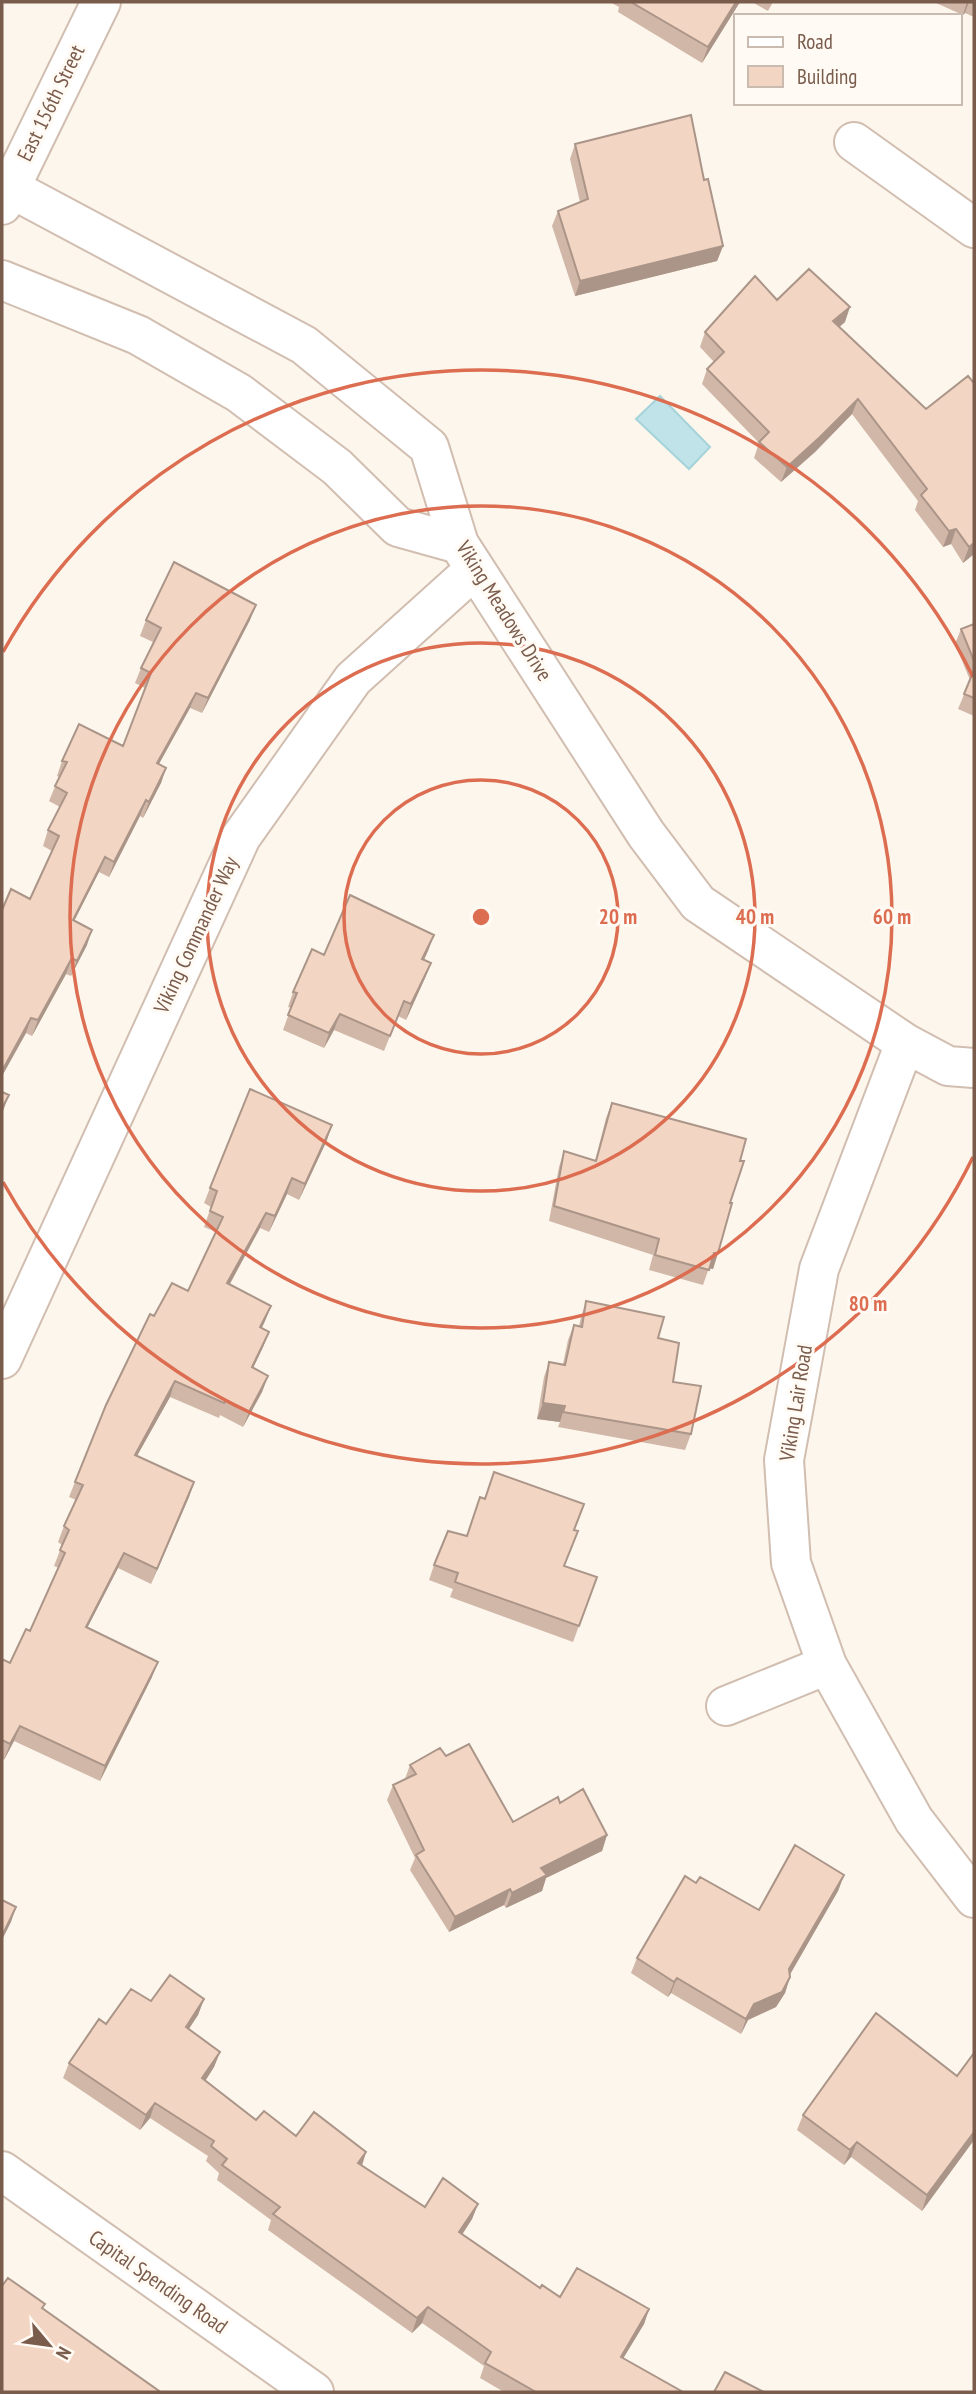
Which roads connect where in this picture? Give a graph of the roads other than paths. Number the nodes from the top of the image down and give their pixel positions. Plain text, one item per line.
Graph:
1 (101, 2) edge
2 (854, 142) dead end
3 (6, 197) edge
4 (974, 228) edge
5 (2, 280) edge
6 (467, 557) junction
7 (905, 1043) junction
8 (974, 1068) edge
9 (2, 1359) edge
10 (827, 1665) junction
11 (726, 1706) dead end
12 (974, 1898) edge
13 (2, 2171) edge
14 (314, 2392) edge

1 - 3 street, East 156th Street
2 - 4 street
3 - 6 street, Viking Meadows Drive
5 - 6 street
6 - 7 street, Viking Meadows Drive
6 - 9 street, Viking Commander Way
7 - 8 street, Viking Meadows Drive
7 - 10 street, Viking Lair Road
10 - 11 street
10 - 12 street, Viking Lair Road
13 - 14 street, Capital Spending Road

